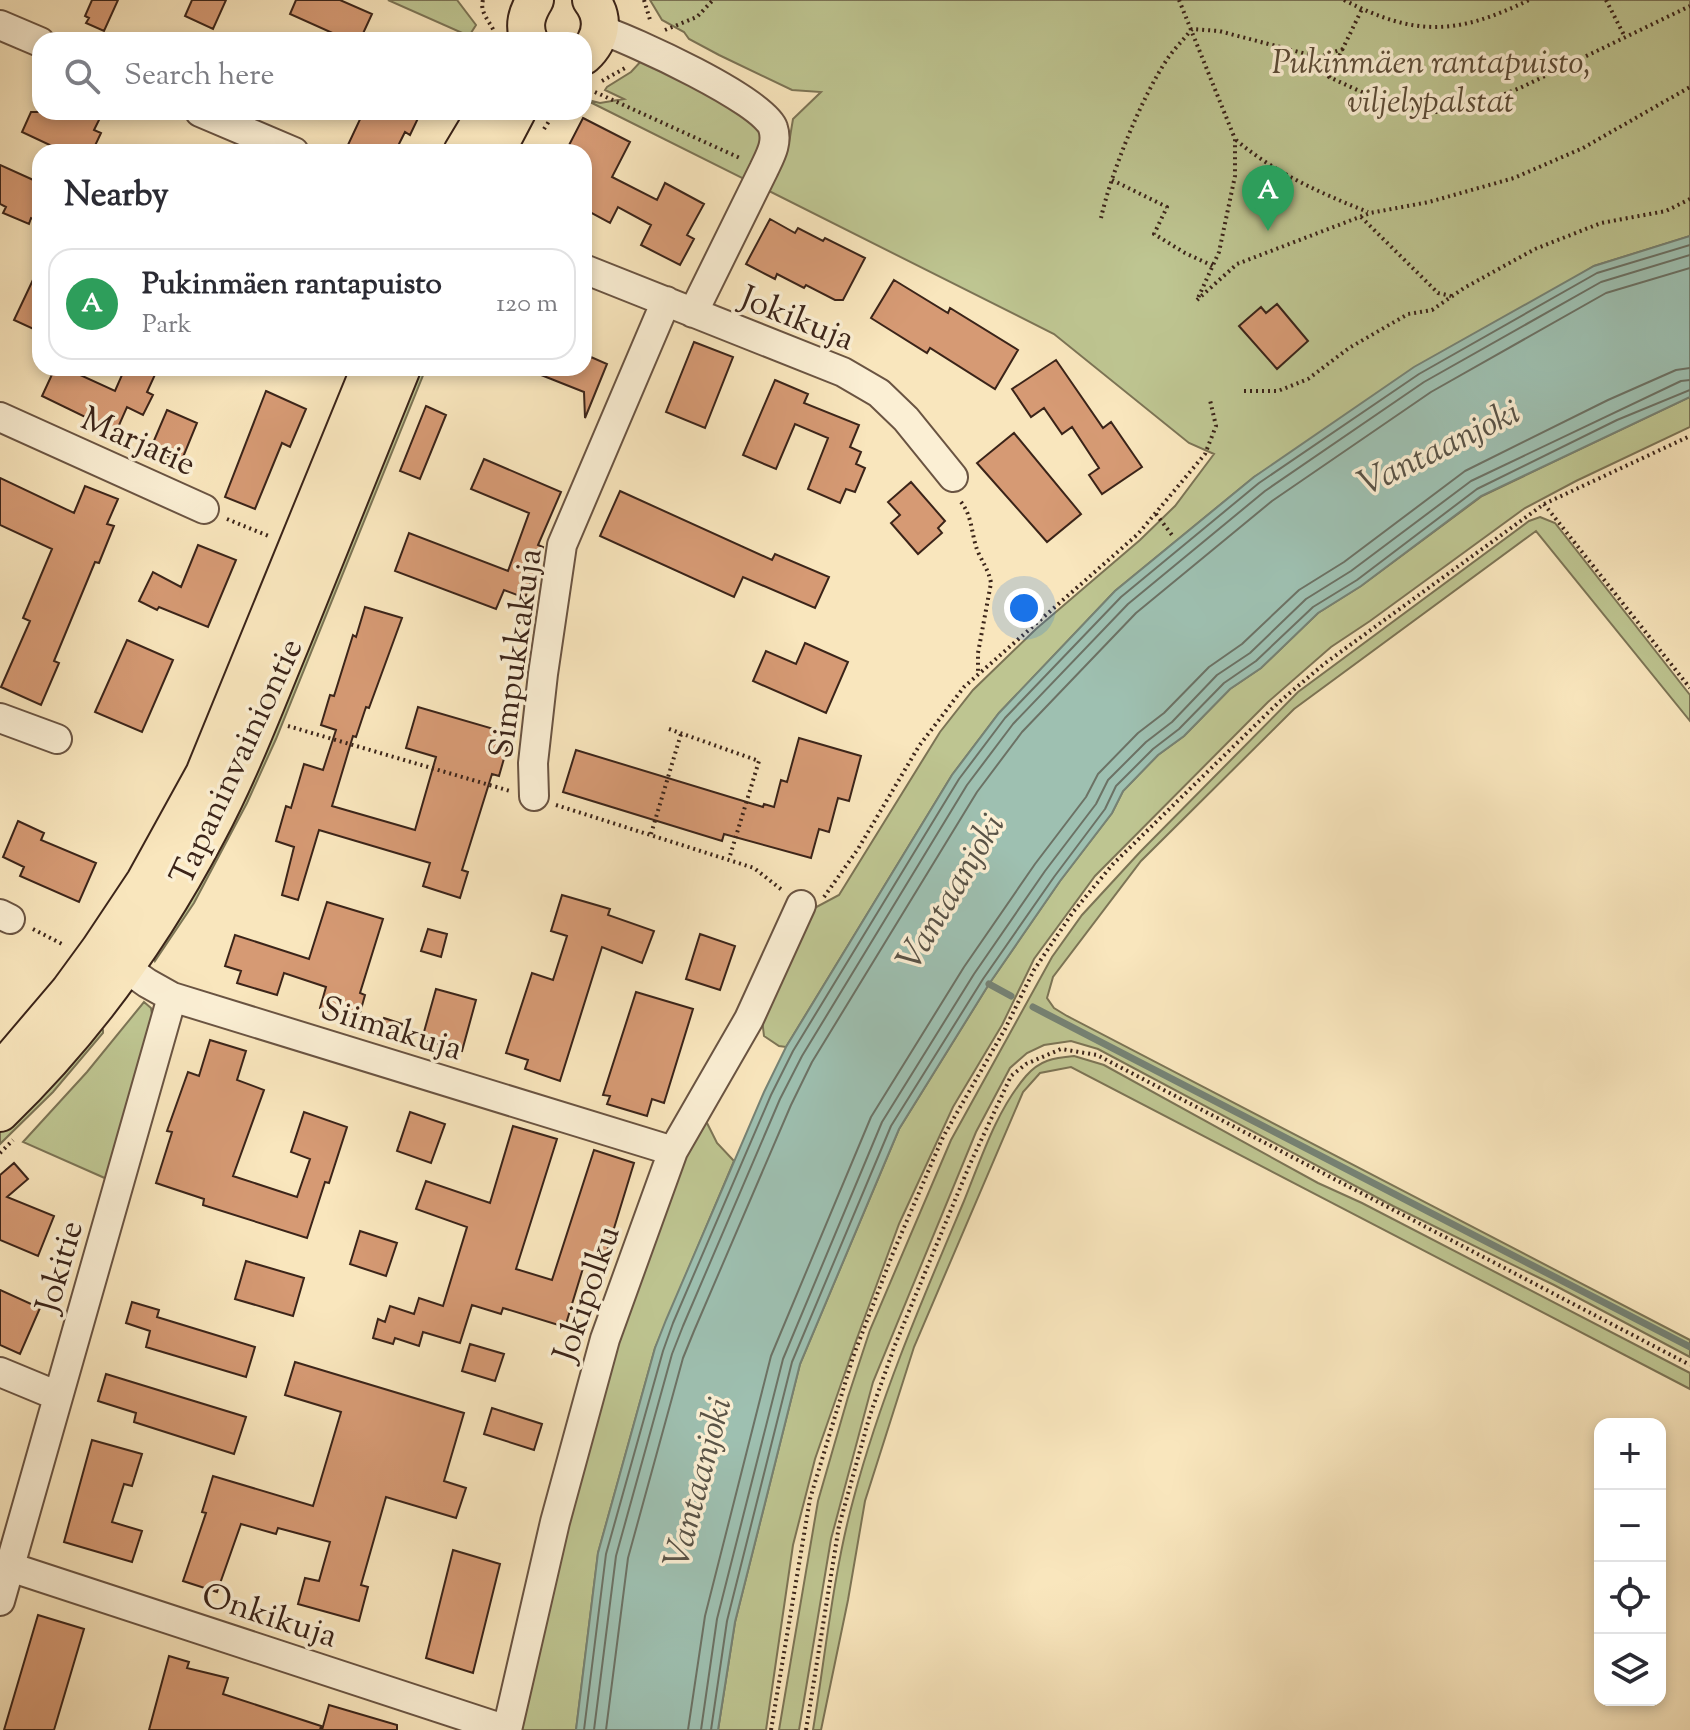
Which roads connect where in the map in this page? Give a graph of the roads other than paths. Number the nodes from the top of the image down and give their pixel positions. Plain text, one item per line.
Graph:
1 (599, 21) edge
2 (0, 25) edge
3 (32, 39) edge
4 (219, 120) edge
5 (481, 120) edge
6 (513, 120) edge
7 (275, 144) edge
8 (467, 144) edge
9 (500, 144) edge
10 (592, 272) edge
11 (666, 301) junction
12 (693, 313) junction
13 (367, 376) edge
14 (399, 376) edge
15 (0, 417) edge
16 (953, 477) road end
17 (204, 509) road end
18 (0, 718) edge
19 (57, 739) dead end
20 (534, 796) dead end
21 (801, 905) dead end
22 (100, 956) junction
23 (172, 997) junction
24 (0, 1072) edge
25 (0, 1113) edge
26 (673, 1151) junction
27 (0, 1372) edge
28 (58, 1396) junction
29 (10, 1567) junction
30 (0, 1601) edge
31 (507, 1730) edge

1 - 12 street
2 - 3 street
4 - 7 street
5 - 8 main road
6 - 9 main road
10 - 11 street, Jokikuja
11 - 12 street, Jokikuja
11 - 20 street, Simpukkakuja
12 - 16 street, Jokikuja
13 - 22 main road, Tapaninvainiontie
14 - 22 main road, Tapaninvainiontie
15 - 17 street, Marjatie
18 - 19 street
21 - 26 street, Jokipolku
22 - 23 street, Siimakuja
22 - 24 main road, Tapaninvainiontie
22 - 25 main road, Tapaninvainiontie
23 - 26 street, Siimakuja
23 - 28 street, Jokitie
26 - 31 street, Jokipolku
27 - 28 street
28 - 29 street, Jokitie
29 - 30 street, Jokitie
29 - 31 street, Onkikuja

